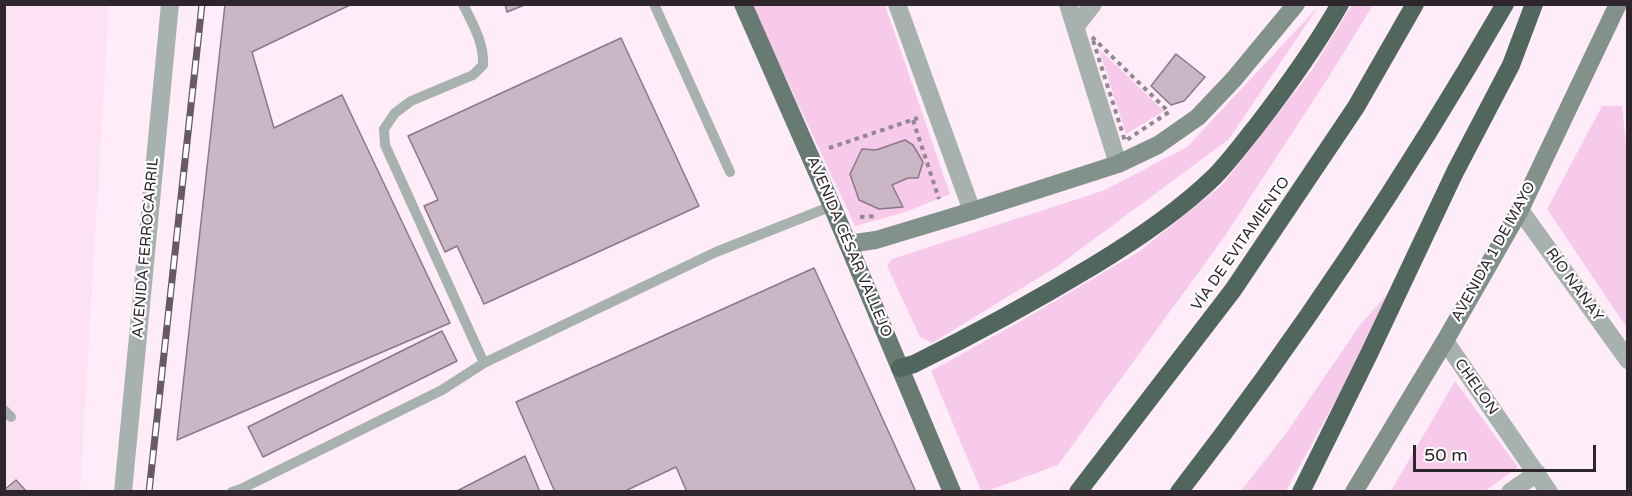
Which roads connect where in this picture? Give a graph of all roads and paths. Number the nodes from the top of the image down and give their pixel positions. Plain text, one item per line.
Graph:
1 (170, 4) edge
2 (463, 4) edge
3 (654, 4) edge
4 (743, 4) edge
5 (897, 4) edge
6 (1068, 4) edge
7 (1093, 4) edge
8 (1296, 4) edge
9 (1340, 4) edge
10 (1415, 4) edge
11 (1505, 4) edge
12 (1534, 4) edge
13 (1618, 4) edge
14 (1076, 26) junction
15 (1092, 37) dead end
16 (1169, 112) dead end
17 (927, 115) dead end
18 (913, 120) junction
19 (823, 150) dead end
20 (1118, 164) junction
21 (730, 172) dead end
22 (939, 199) dead end
23 (832, 206) junction
24 (1520, 210) junction
25 (972, 211) junction
26 (848, 244) junction
27 (1445, 341) junction
28 (1628, 360) edge
29 (484, 363) junction
30 (900, 368) junction
31 (1536, 473) junction
32 (123, 492) edge
33 (232, 492) edge
34 (952, 492) edge
35 (1078, 492) edge
36 (1179, 492) edge
37 (1301, 492) edge
38 (1354, 492) edge
39 (1510, 492) edge
40 (1549, 492) edge

1 - 32 street, AVENIDA FERROCARRIL
2 - 29 lane
3 - 21 lane
4 - 23 main road, AVENIDA CÉSAR VALLEJO
5 - 25 street
6 - 14 street
7 - 14 street
8 - 20 street
9 - 30 highway
10 - 35 highway, VÍA DE EVITAMIENTO
11 - 36 highway
12 - 37 highway
13 - 24 street, AVENIDA 1 DE MAYO
14 - 20 street
15 - 16 path
17 - 18 path
18 - 19 path
18 - 22 path
20 - 25 street
23 - 26 main road, AVENIDA CÉSAR VALLEJO
23 - 29 lane
24 - 27 street, AVENIDA 1 DE MAYO
24 - 28 street, RÍO NANAY
25 - 26 street
26 - 30 main road, AVENIDA CÉSAR VALLEJO
27 - 31 street, CHELON
27 - 38 street, AVENIDA 1 DE MAYO
29 - 33 lane
30 - 34 main road, AVENIDA CÉSAR VALLEJO
31 - 39 street
31 - 40 street, CHELON

